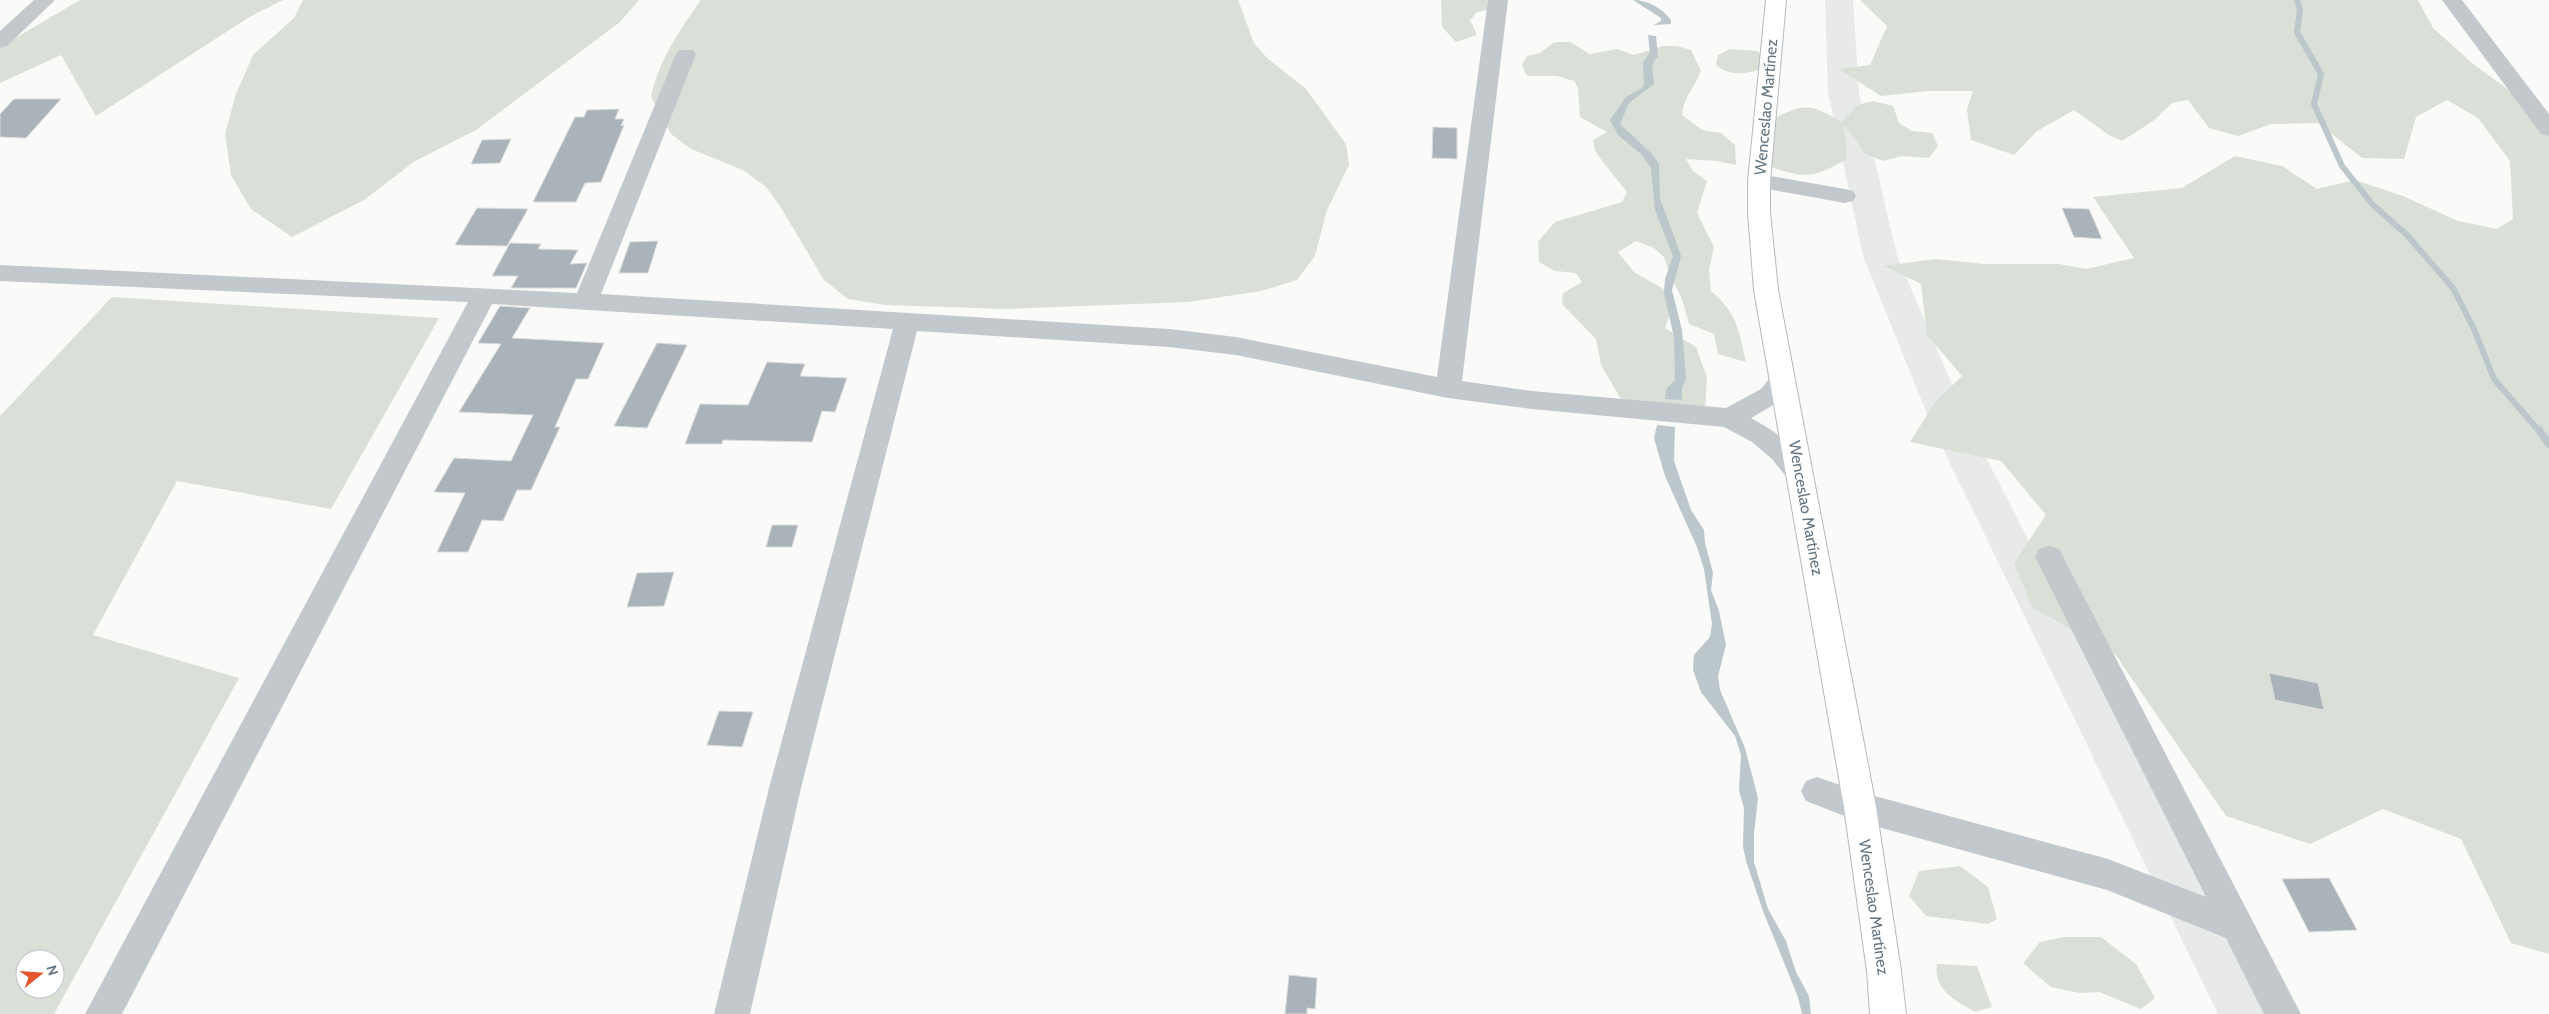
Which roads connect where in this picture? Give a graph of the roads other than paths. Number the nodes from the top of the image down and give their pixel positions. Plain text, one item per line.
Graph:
1 (45, 0) edge
2 (1498, 0) edge
3 (1776, 0) edge
4 (2452, 0) edge
5 (0, 42) edge
6 (686, 54) dead end
7 (2549, 129) edge
8 (1759, 181) junction
9 (1845, 196) dead end
10 (0, 273) edge
11 (484, 295) junction
12 (586, 301) junction
13 (907, 321) junction
14 (1783, 379) junction
15 (1448, 389) junction
16 (1729, 418) junction
17 (1799, 473) junction
18 (2049, 557) dead end
19 (1818, 791) dead end
20 (1860, 807) junction
21 (2237, 926) junction
22 (103, 1014) edge
23 (732, 1014) edge
24 (1888, 1014) edge
25 (2283, 1014) edge

1 - 5 street
2 - 15 street
3 - 8 main road, Wenceslao Martínez
4 - 7 street
6 - 12 street
8 - 9 street
8 - 14 main road, Wenceslao Martínez
10 - 11 street
11 - 12 street
11 - 22 street
12 - 13 street
13 - 15 street
13 - 23 street
14 - 16 street
14 - 17 main road, Wenceslao Martínez
15 - 16 street
16 - 17 street
17 - 20 main road, Wenceslao Martínez
18 - 21 street
19 - 20 street
20 - 21 street
20 - 24 main road, Wenceslao Martínez
21 - 25 street

